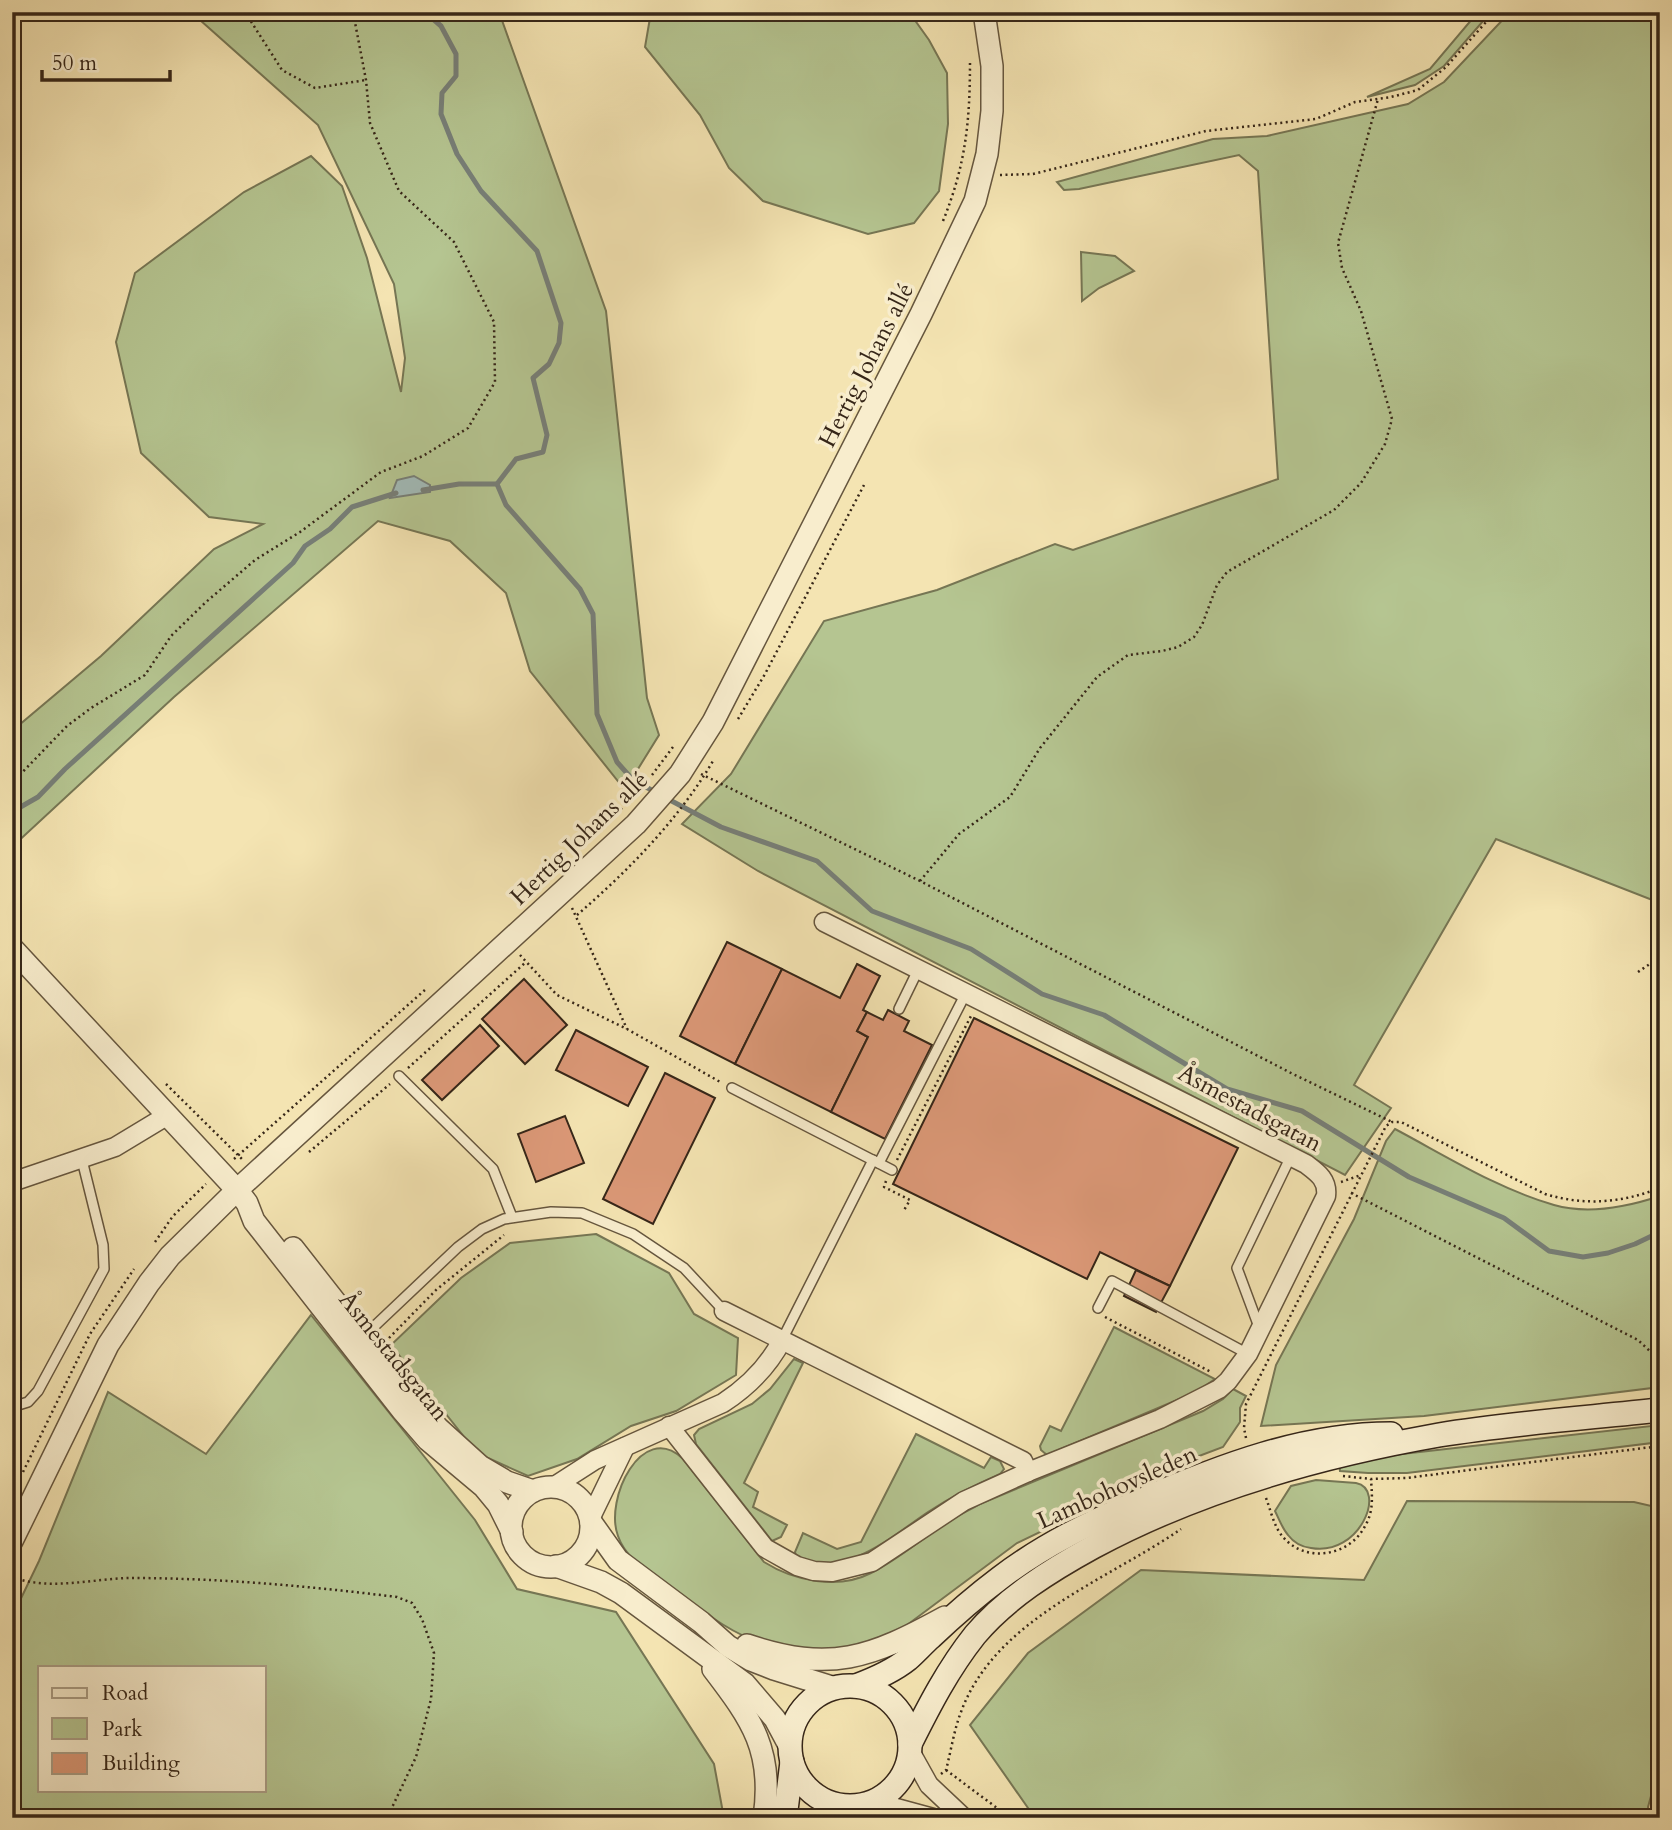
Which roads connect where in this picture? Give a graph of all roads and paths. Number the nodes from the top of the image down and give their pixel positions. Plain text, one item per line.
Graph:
1 (245, 12) edge
2 (353, 12) edge
3 (984, 12) edge
4 (1495, 12) edge
5 (970, 54) dead end
6 (366, 79) junction
7 (1378, 99) junction
8 (982, 174) junction
9 (939, 229) dead end
10 (908, 293) dead end
11 (865, 378) dead end
12 (864, 485) dead end
13 (737, 720) dead end
14 (676, 742) dead end
15 (717, 754) dead end
16 (671, 767) junction
17 (704, 776) junction
18 (12, 783) edge
19 (636, 809) junction
20 (603, 827) dead end
21 (920, 881) junction
22 (570, 905) dead end
23 (577, 915) junction
24 (824, 922) dead end
25 (509, 942) junction
26 (12, 948) edge
27 (1660, 957) edge
28 (918, 970) junction
29 (1638, 972) dead end
30 (432, 983) dead end
31 (973, 996) junction
32 (899, 1009) dead end
33 (627, 1029) junction
34 (399, 1076) dead end
35 (732, 1088) joint
36 (168, 1115) junction
37 (1392, 1122) junction
38 (1291, 1156) junction
39 (82, 1160) junction
40 (876, 1161) junction
41 (892, 1170) junction
42 (221, 1172) junction
43 (1361, 1175) junction
44 (12, 1182) edge
45 (1328, 1187) junction
46 (1660, 1188) edge
47 (1352, 1193) junction
48 (242, 1197) junction
49 (903, 1212) dead end
50 (512, 1217) junction
51 (510, 1230) dead end
52 (1097, 1310) joint
53 (724, 1311) joint
54 (1260, 1329) junction
55 (782, 1340) junction
56 (362, 1345) junction
57 (1248, 1354) junction
58 (1660, 1366) edge
59 (1228, 1381) junction
60 (12, 1407) edge
61 (1660, 1410) edge
62 (669, 1426) junction
63 (1440, 1435) junction
64 (1247, 1438) dead end
65 (1660, 1446) edge
66 (625, 1447) junction
67 (1028, 1472) junction
68 (1335, 1475) dead end
69 (1371, 1479) junction
70 (543, 1489) junction
71 (1264, 1495) dead end
72 (591, 1521) junction
73 (1190, 1522) dead end
74 (512, 1532) junction
75 (12, 1541) edge
76 (556, 1566) junction
77 (12, 1577) edge
78 (962, 1608) junction
79 (701, 1622) junction
80 (701, 1653) junction
81 (846, 1687) junction
82 (910, 1748) junction
83 (791, 1755) junction
84 (946, 1770) junction
85 (929, 1785) junction
86 (857, 1808) edge
87 (1002, 1811) dead end
88 (387, 1818) edge
89 (764, 1818) edge
90 (785, 1818) edge
91 (933, 1818) edge
92 (964, 1818) edge

1 - 6 path
2 - 6 path
3 - 8 street, Hertig Johans allé
4 - 7 path
5 - 9 path
6 - 18 path
7 - 8 path
7 - 21 path
8 - 16 street, Hertig Johans allé
10 - 11 path
12 - 13 path
14 - 16 path
15 - 17 path
16 - 19 street, Hertig Johans allé
17 - 21 path
17 - 23 path
19 - 20 path
19 - 25 street, Hertig Johans allé
21 - 37 path
22 - 23 path
23 - 33 path
24 - 28 street, Åsmestadsgatan
25 - 33 path
25 - 48 street, Hertig Johans allé
26 - 36 street, Åsmestadsgatan
27 - 29 path
28 - 31 street, Åsmestadsgatan
28 - 32 lane
30 - 42 path
31 - 38 street, Åsmestadsgatan
31 - 40 lane
31 - 41 path
33 - 35 path
34 - 50 lane
35 - 40 lane
36 - 39 street
36 - 42 street, Åsmestadsgatan
37 - 43 path
37 - 46 path
38 - 45 street, Åsmestadsgatan
38 - 54 lane
39 - 44 street
39 - 60 lane
40 - 41 lane
40 - 55 lane
41 - 49 path
42 - 48 street, Åsmestadsgatan
43 - 45 path
43 - 47 path
45 - 54 street, Åsmestadsgatan
47 - 58 path
47 - 64 path
48 - 56 street, Åsmestadsgatan
48 - 75 street, Hertig Johans allé
50 - 53 lane
50 - 56 lane
51 - 56 path
52 - 57 lane
52 - 59 path
53 - 55 street
54 - 57 street, Åsmestadsgatan
55 - 62 street
55 - 67 street
56 - 70 street, Åsmestadsgatan
56 - 74 street, Åsmestadsgatan
57 - 59 street, Åsmestadsgatan
59 - 67 street, Åsmestadsgatan
61 - 63 main road, Lambohovsleden
62 - 66 street
62 - 67 street, Åsmestadsgatan
63 - 78 main road, Lambohovsleden
63 - 82 main road, Lambohovsleden
65 - 69 path
66 - 70 street
66 - 72 street
68 - 69 path
69 - 71 path
70 - 72 street
70 - 74 street
72 - 76 street
72 - 79 street
73 - 84 path
74 - 76 street
76 - 80 street
77 - 88 path
78 - 79 street
78 - 81 main road, Lambohovsleden
79 - 81 street
80 - 83 street
80 - 89 street
81 - 82 main road
81 - 83 main road
82 - 85 street
82 - 86 main road
83 - 86 main road
83 - 90 main road
84 - 85 path
84 - 87 path
85 - 92 street
86 - 91 street

